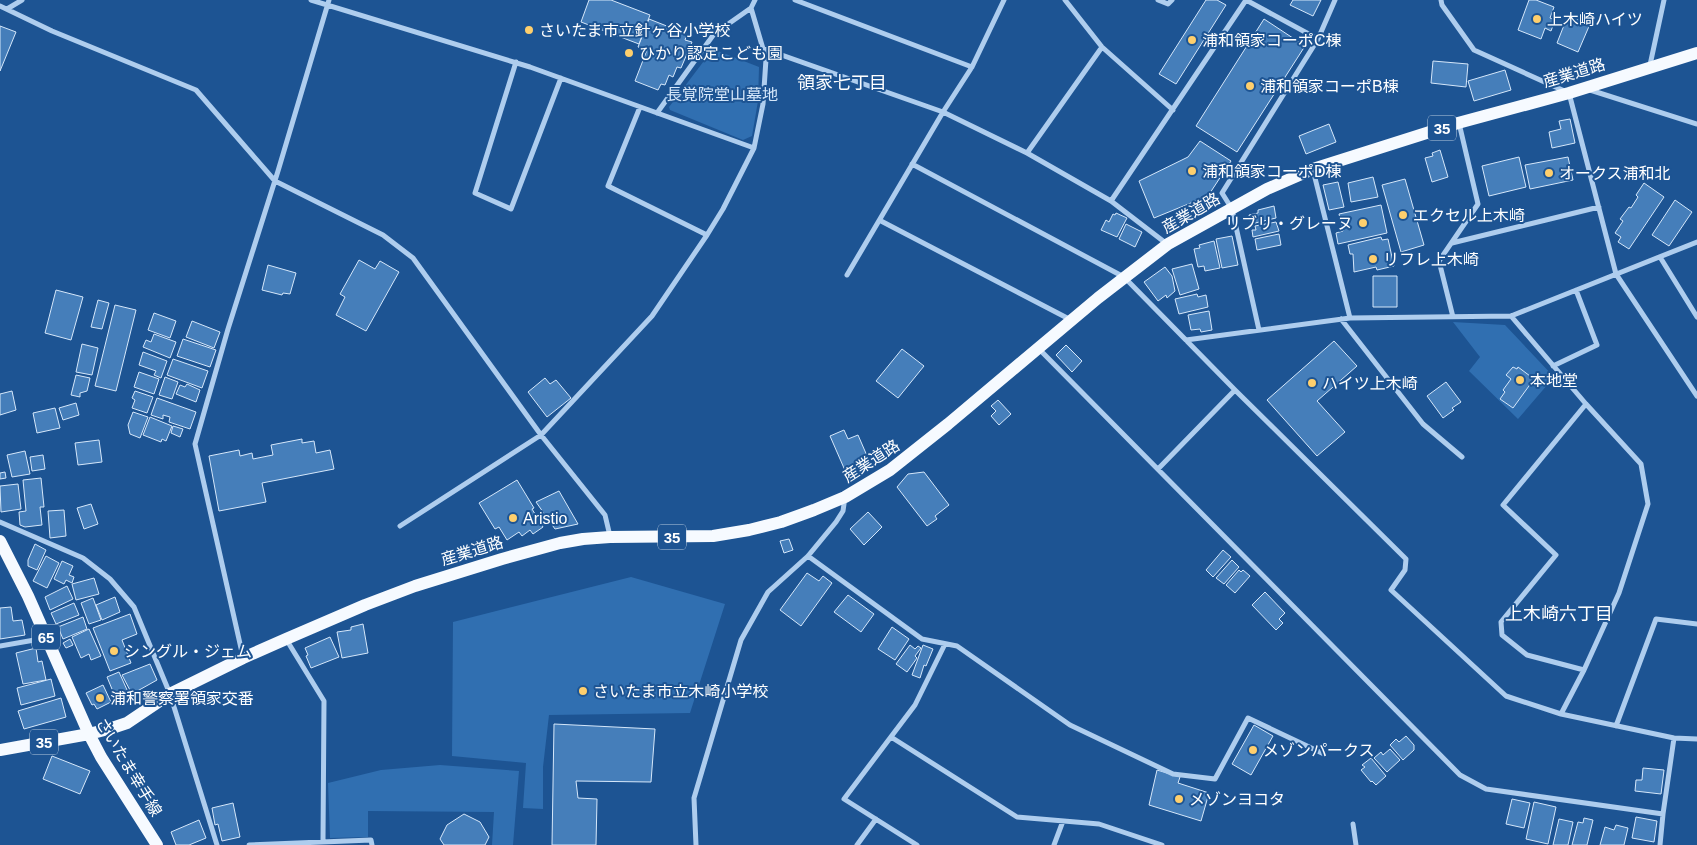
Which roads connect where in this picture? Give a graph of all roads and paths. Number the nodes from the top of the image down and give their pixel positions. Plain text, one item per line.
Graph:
1 (22, 0) edge
2 (311, 0) edge
3 (755, 0) edge
4 (795, 0) edge
5 (1004, 0) edge
6 (1065, 0) edge
7 (1158, 0) edge
8 (1172, 0) edge
9 (1336, 0) edge
10 (1441, 0) edge
11 (1664, 0) edge
12 (328, 3) edge
13 (0, 6) edge
14 (751, 8) junction
15 (7, 9) junction
16 (1318, 39) junction
17 (1102, 46) junction
18 (762, 48) junction
19 (1697, 53) edge
20 (516, 62) junction
21 (972, 67) junction
22 (1649, 67) junction
23 (561, 78) junction
24 (1585, 88) junction
25 (1569, 93) junction
26 (640, 107) junction
27 (1173, 110) junction
28 (943, 112) junction
29 (657, 113) junction
30 (1458, 123) junction
31 (1697, 124) edge
32 (754, 148) junction
33 (1027, 153) junction
34 (912, 164) junction
35 (1313, 169) junction
36 (275, 181) junction
37 (1111, 201) junction
38 (1598, 206) junction
39 (1232, 208) junction
40 (881, 221) junction
41 (707, 234) junction
42 (1697, 242) edge
43 (1452, 243) junction
44 (1168, 244) junction
45 (1660, 257) junction
46 (1616, 274) junction
47 (848, 275) dead end
48 (1124, 277) junction
49 (1576, 290) junction
50 (1511, 316) junction
51 (1453, 317) junction
52 (1697, 317) edge
53 (1350, 318) junction
54 (1341, 319) junction
55 (1071, 320) junction
56 (1259, 330) junction
57 (1186, 340) junction
58 (1039, 348) junction
59 (1553, 366) junction
60 (1235, 390) junction
61 (1697, 396) edge
62 (1586, 404) junction
63 (540, 435) junction
64 (1462, 457) dead end
65 (1158, 469) junction
66 (845, 497) junction
67 (0, 522) edge
68 (400, 526) dead end
69 (610, 537) junction
70 (0, 541) edge
71 (808, 556) junction
72 (1697, 624) edge
73 (46, 638) junction
74 (286, 639) junction
75 (945, 644) junction
76 (0, 646) edge
77 (243, 658) junction
78 (1584, 670) junction
79 (170, 694) junction
80 (1561, 714) junction
81 (1616, 726) junction
82 (89, 734) junction
83 (891, 737) junction
84 (1674, 738) junction
85 (1697, 739) edge
86 (0, 750) edge
87 (1324, 754) dead end
88 (1663, 814) junction
89 (876, 819) junction
90 (1063, 821) junction
91 (1353, 824) dead end
92 (323, 841) junction
93 (157, 845) edge
94 (217, 845) edge
95 (249, 845) edge
96 (372, 845) edge
97 (696, 845) edge
98 (857, 845) edge
99 (917, 845) edge
100 (1054, 845) edge
101 (1162, 845) edge
102 (1356, 845) edge
103 (1660, 845) edge

1 - 15 street
2 - 12 street
3 - 14 street
4 - 21 street
5 - 21 street
6 - 17 street
7 - 8 street
9 - 16 street
10 - 25 street
11 - 22 street
12 - 20 street
12 - 36 street
13 - 15 street
14 - 18 street
14 - 29 street
15 - 36 street
16 - 27 street
16 - 39 street
17 - 27 street
17 - 33 street
18 - 28 street
18 - 32 street
19 - 22 main road, 産業道路 / 35
20 - 23 street
20 - 23 street
21 - 28 street
22 - 24 main road, 産業道路 / 35
23 - 26 street
24 - 25 main road, 産業道路 / 35
24 - 31 street
25 - 30 main road, 産業道路 / 35
25 - 38 street
26 - 29 street
26 - 41 street
27 - 37 street
28 - 33 street
28 - 34 street
29 - 32 street
30 - 35 main road, 産業道路 / 35
30 - 43 street
32 - 41 street
33 - 37 street
34 - 40 street
34 - 48 street
35 - 39 main road, 産業道路 / 35
35 - 53 street
36 - 63 street
36 - 77 street
37 - 44 street
38 - 43 street
38 - 46 street
39 - 44 main road, 産業道路 / 35
39 - 56 street
40 - 47 street
40 - 55 street
41 - 63 street
42 - 45 street
43 - 51 street
44 - 48 main road, 産業道路 / 35
45 - 46 street
45 - 52 street
46 - 49 street
46 - 61 street
48 - 55 main road, 産業道路 / 35
48 - 57 street
49 - 50 street
49 - 59 street
50 - 51 street
50 - 59 street
51 - 53 street
53 - 54 street
54 - 56 street
54 - 64 street
55 - 58 main road, 産業道路 / 35
56 - 57 street
57 - 60 street
58 - 65 street
58 - 66 main road, 産業道路 / 35
59 - 62 street
60 - 65 street
60 - 80 street
62 - 78 street
62 - 78 street
63 - 68 street
63 - 69 street
65 - 88 street
66 - 69 main road, 産業道路 / 35
66 - 71 street
67 - 79 street
69 - 74 main road, 産業道路 / 35
70 - 73 main road, さいたま幸手線 / 65
71 - 75 street
71 - 97 street
72 - 81 street
73 - 76 street
73 - 82 main road, さいたま幸手線 / 65
74 - 77 main road, 産業道路 / 35
74 - 92 street
75 - 83 street
75 - 87 street
77 - 79 main road, 産業道路 / 35
78 - 80 street
79 - 82 main road, 産業道路 / 35
79 - 94 street
80 - 81 street
81 - 84 street
82 - 86 main road, 産業道路 / 35
82 - 93 main road, さいたま幸手線 / 65
83 - 89 street
83 - 90 street
84 - 85 street
84 - 88 street
88 - 103 street
89 - 98 street
89 - 99 street
90 - 100 street
90 - 101 street
91 - 102 street
92 - 95 street
92 - 96 street

